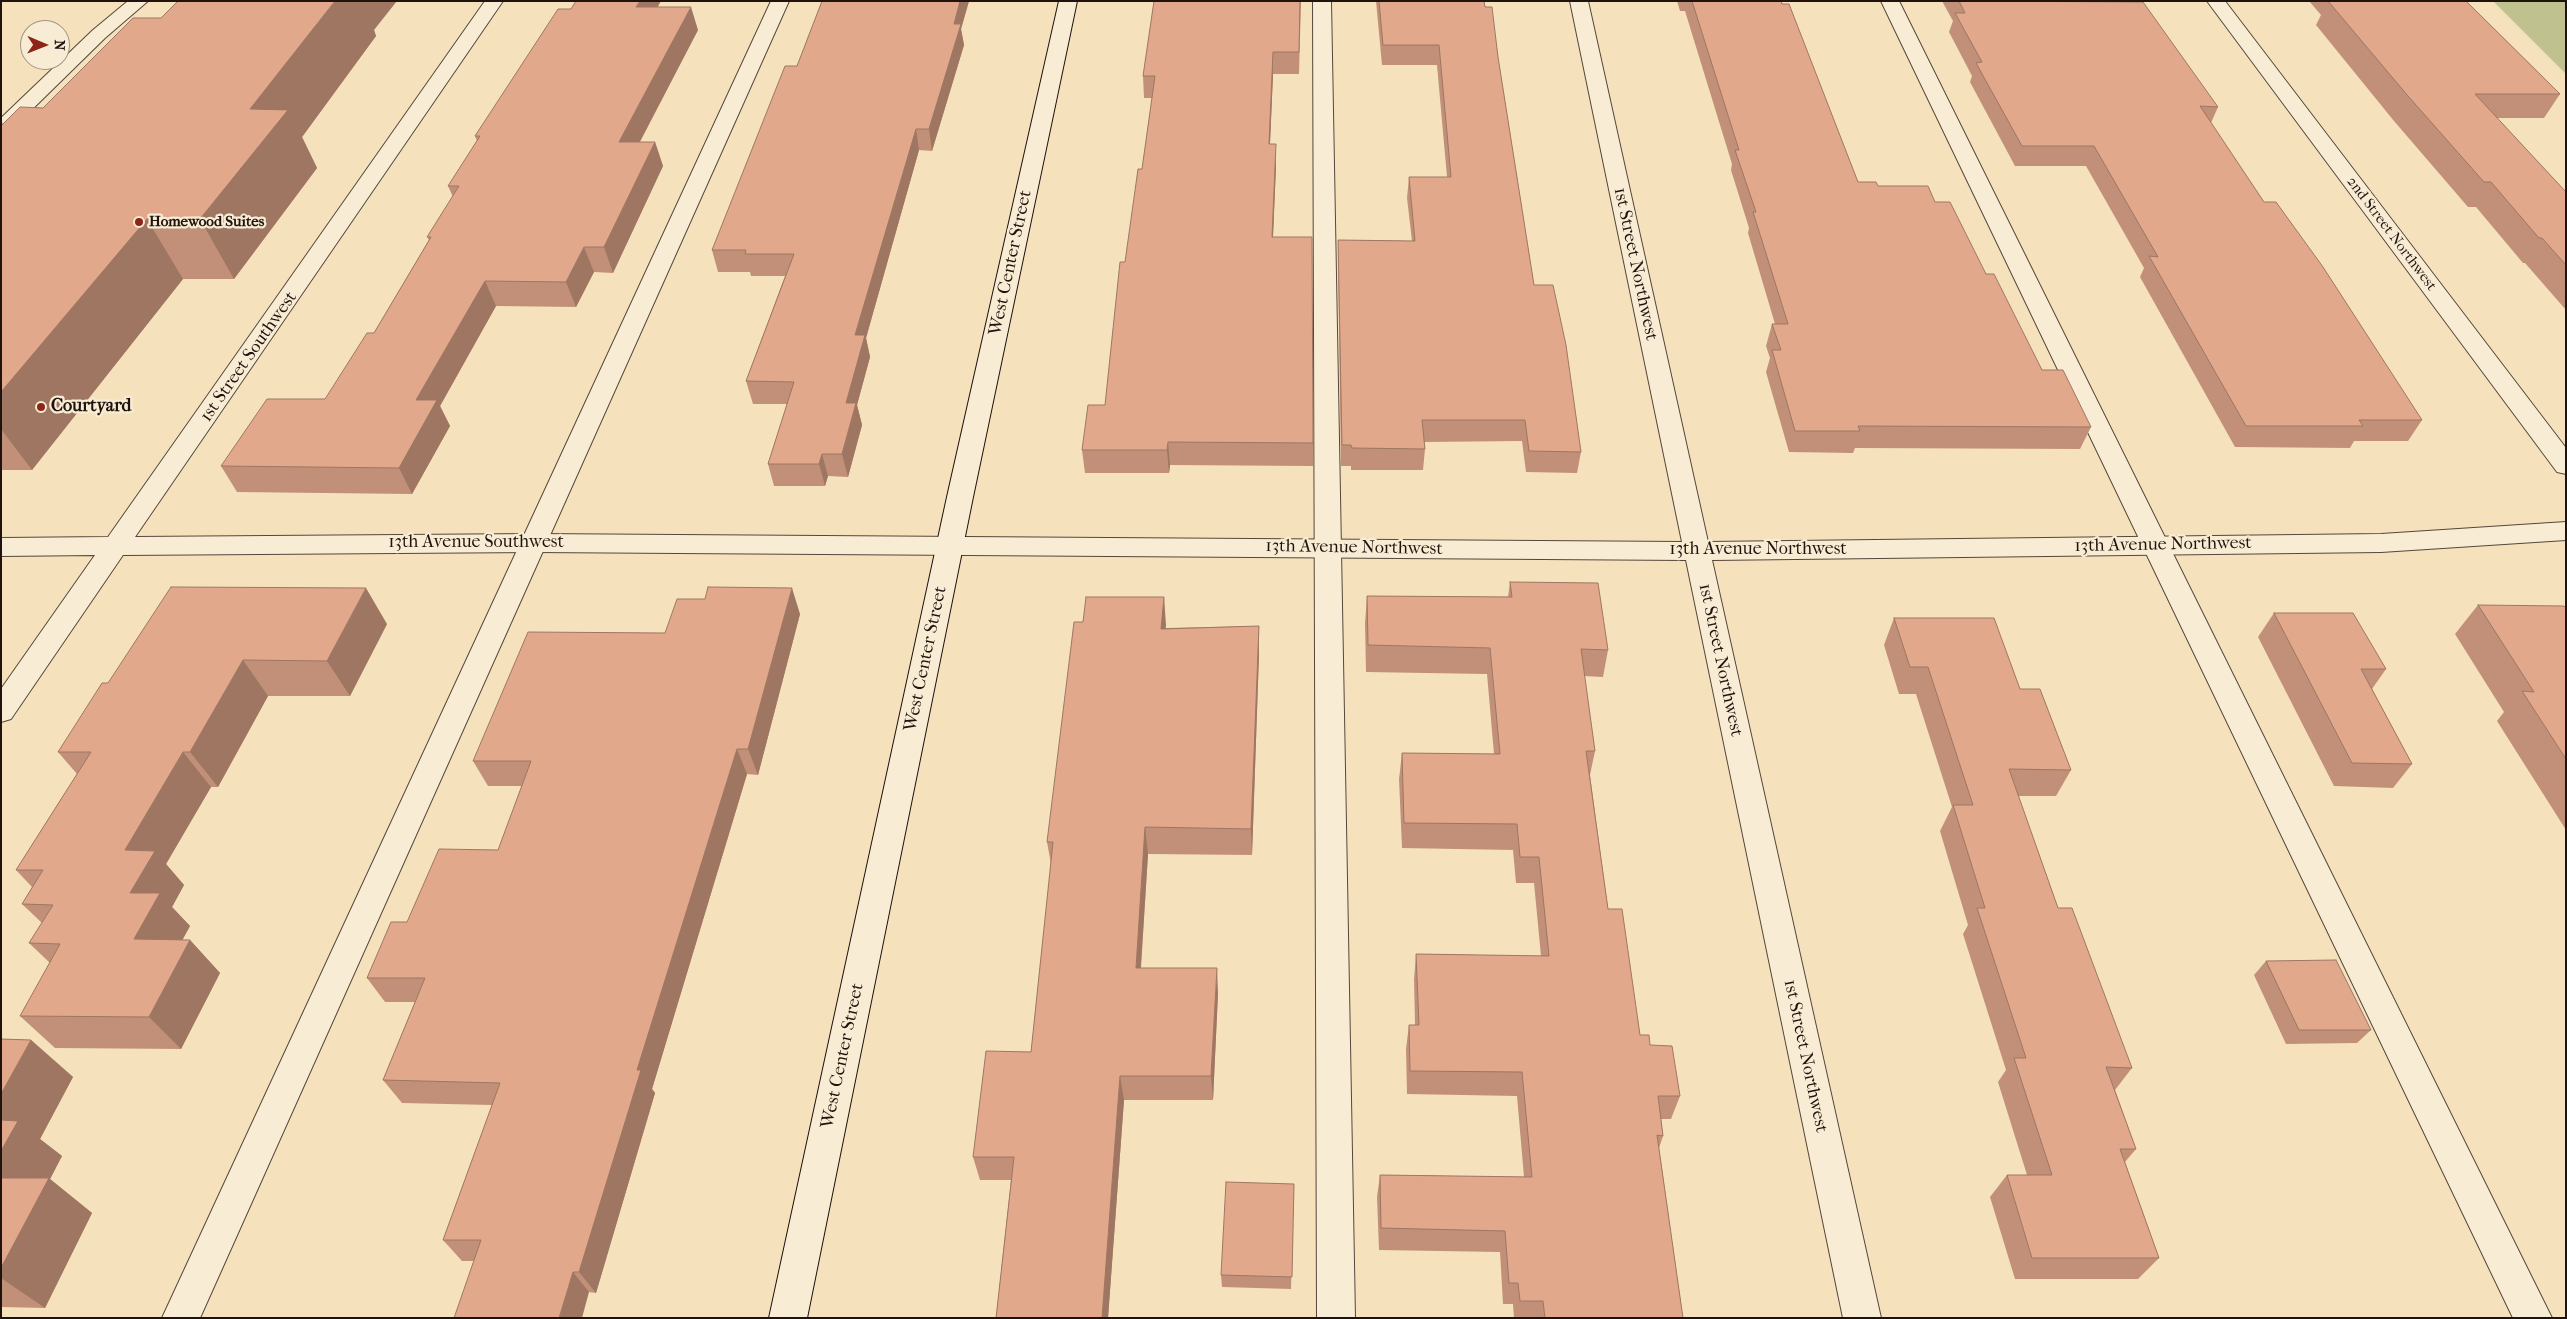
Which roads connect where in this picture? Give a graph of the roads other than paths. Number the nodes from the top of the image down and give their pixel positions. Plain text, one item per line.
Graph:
1 (139, 1) edge
2 (494, 1) edge
3 (780, 1) edge
4 (1068, 1) edge
5 (1322, 1) edge
6 (1580, 1) edge
7 (1890, 1) edge
8 (2216, 1) edge
9 (4, 138) edge
10 (2566, 466) edge
11 (2566, 531) edge
12 (535, 543) junction
13 (951, 544) junction
14 (2157, 545) junction
15 (1, 546) edge
16 (117, 546) junction
17 (1329, 548) junction
18 (1696, 551) junction
19 (1, 711) edge
20 (181, 1318) edge
21 (788, 1318) edge
22 (1336, 1318) edge
23 (1862, 1318) edge
24 (2533, 1318) edge

1 - 9 street
2 - 16 street, 1st Street Southwest
3 - 12 street
4 - 13 street, West Center Street
5 - 17 street
6 - 18 street, 1st Street Northwest
7 - 14 street
8 - 10 street, 2nd Street Northwest
11 - 14 street, 13th Avenue Northwest
12 - 13 street, 13th Avenue Southwest
12 - 16 street, 13th Avenue Southwest
12 - 20 street
13 - 17 street, 13th Avenue Northwest
13 - 21 street, West Center Street
14 - 18 street, 13th Avenue Northwest
14 - 24 street
15 - 16 street, 13th Avenue Southwest
16 - 19 street, 1st Street Southwest
17 - 18 street, 13th Avenue Northwest
17 - 22 street
18 - 23 street, 1st Street Northwest

